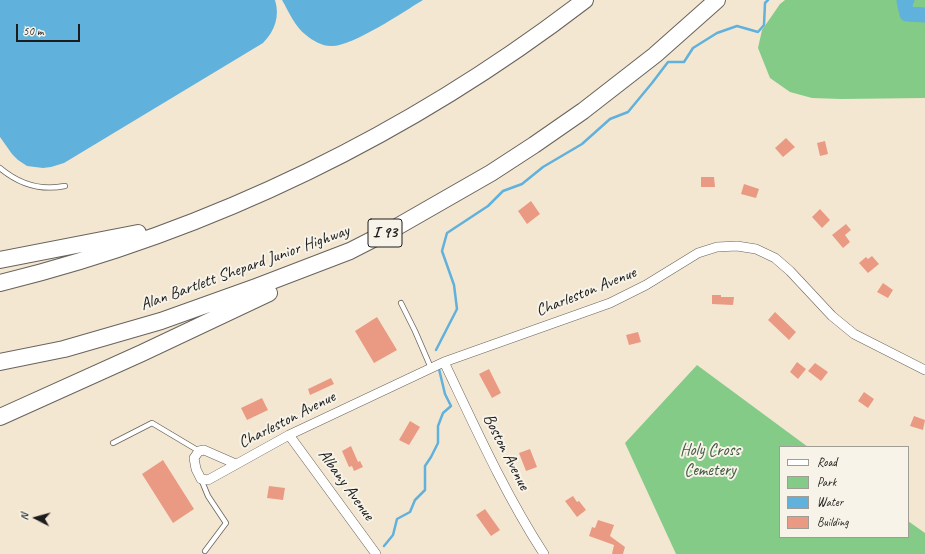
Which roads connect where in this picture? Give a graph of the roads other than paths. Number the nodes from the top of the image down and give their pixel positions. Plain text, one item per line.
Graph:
1 (584, 0) edge
2 (717, 0) edge
3 (0, 168) edge
4 (65, 186) dead end
5 (192, 222) junction
6 (350, 251) junction
7 (0, 260) edge
8 (0, 283) edge
9 (401, 303) dead end
10 (0, 362) edge
11 (444, 362) junction
12 (431, 368) junction
13 (925, 370) edge
14 (0, 417) edge
15 (289, 435) junction
16 (113, 443) dead end
17 (199, 451) junction
18 (236, 464) junction
19 (201, 479) junction
20 (205, 551) dead end
21 (376, 554) edge
22 (544, 554) edge

1 - 5 highway
2 - 6 highway, Alan Bartlett Shepard Junior Highway / I 93
3 - 4 lane
5 - 7 highway
5 - 8 highway
6 - 10 highway, Alan Bartlett Shepard Junior Highway / I 93
6 - 14 highway
9 - 12 lane
11 - 12 street, Charleston Avenue
11 - 13 street, Charleston Avenue
11 - 22 street, Boston Avenue
12 - 15 street, Charleston Avenue
15 - 18 street, Charleston Avenue
15 - 21 street, Albany Avenue
16 - 17 lane
17 - 18 street, Charleston Avenue
17 - 19 street
18 - 19 street, Charleston Avenue
19 - 20 lane

